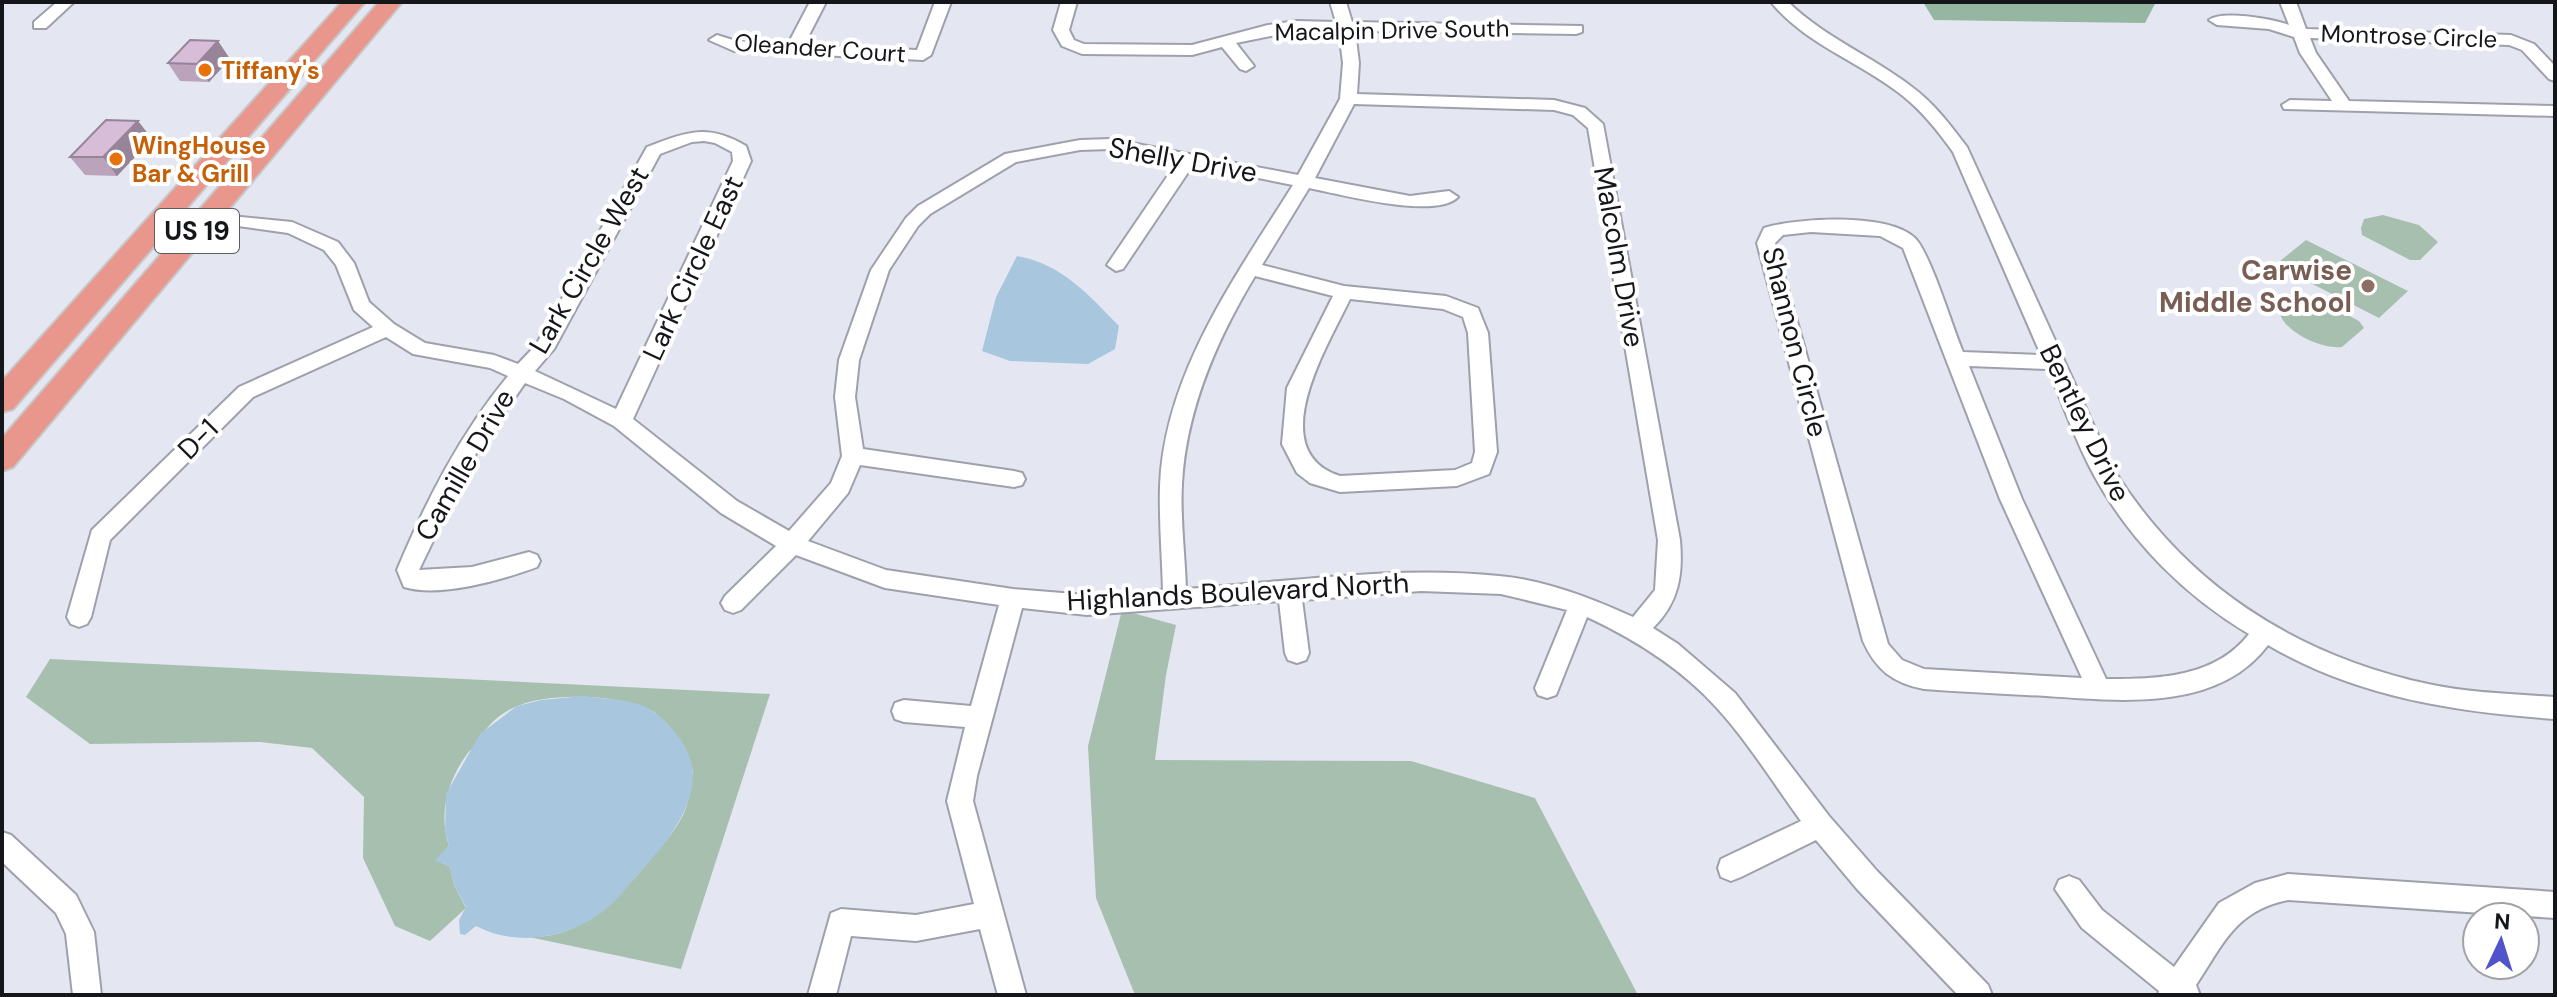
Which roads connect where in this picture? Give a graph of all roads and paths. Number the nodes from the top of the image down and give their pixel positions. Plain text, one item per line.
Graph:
1 (66, 2) edge
2 (354, 2) edge
3 (377, 2) edge
4 (391, 2) edge
5 (818, 2) edge
6 (943, 2) edge
7 (1069, 2) edge
8 (1338, 2) edge
9 (1779, 2) edge
10 (2288, 2) edge
11 (2217, 20) dead end
12 (40, 25) dead end
13 (1346, 27) junction
14 (1576, 29) dead end
15 (2297, 33) junction
16 (717, 40) dead end
17 (1225, 41) junction
18 (793, 50) junction
19 (340, 62) junction
20 (1246, 66) dead end
21 (2555, 76) edge
22 (1348, 99) junction
23 (2290, 105) dead end
24 (2343, 105) junction
25 (2555, 111) edge
26 (704, 136) joint
27 (1188, 159) junction
28 (1304, 181) junction
29 (1449, 197) dead end
30 (171, 209) junction
31 (208, 217) junction
32 (1116, 265) dead end
33 (1252, 269) junction
34 (1344, 292) junction
35 (387, 329) junction
36 (64, 331) junction
37 (1955, 359) junction
38 (2054, 362) junction
39 (520, 372) junction
40 (2, 401) edge
41 (621, 421) junction
42 (2, 424) edge
43 (2, 453) edge
44 (853, 456) junction
45 (2, 459) edge
46 (1014, 479) dead end
47 (792, 544) junction
48 (529, 561) dead end
49 (1289, 590) junction
50 (1175, 597) junction
51 (1013, 598) junction
52 (733, 603) dead end
53 (1581, 604) junction
54 (79, 617) dead end
55 (1636, 629) junction
56 (2265, 631) junction
57 (1297, 653) dead end
58 (1547, 688) dead end
59 (2099, 689) junction
60 (2555, 708) edge
61 (904, 711) dead end
62 (979, 717) junction
63 (1820, 825) junction
64 (2, 844) edge
65 (1731, 868) dead end
66 (2069, 889) dead end
67 (2555, 905) edge
68 (988, 914) junction
69 (2178, 993) edge
70 (87, 995) edge
71 (822, 995) edge
72 (1012, 995) edge
73 (1978, 995) edge

1 - 12 street
2 - 30 highway, US 19
3 - 19 highway
4 - 19 highway, US 19
5 - 18 street
6 - 18 street, Oleander Court
7 - 17 street, Macalpin Drive South
8 - 13 street
9 - 38 street, Bentley Drive
10 - 15 street
11 - 15 street, Montrose Circle
13 - 14 street, Macalpin Drive South
13 - 17 street, Macalpin Drive South
13 - 22 street
15 - 21 street, Montrose Circle
15 - 24 street
16 - 18 street, Oleander Court
17 - 20 street
19 - 31 highway, US 19
22 - 28 street
22 - 55 street, Malcolm Drive
23 - 24 street
24 - 25 street
26 - 39 street, Lark Circle West
26 - 41 street, Lark Circle East
27 - 28 street, Shelly Drive
27 - 32 street
27 - 44 street, Shelly Drive
28 - 29 street, Shelly Drive
28 - 33 street
30 - 36 highway, US 19
30 - 43 highway
31 - 35 street, Highlands Boulevard North
31 - 45 highway, US 19
33 - 34 street
33 - 50 street
34 - 34 street
35 - 39 street, Highlands Boulevard North
35 - 54 street, D-1
36 - 40 highway, US 19
36 - 42 highway
37 - 38 street
37 - 59 street, Shannon Circle
37 - 59 street, Shannon Circle
38 - 56 street, Bentley Drive
39 - 41 street, Highlands Boulevard North
39 - 48 street, Camille Drive
41 - 47 street, Highlands Boulevard North
44 - 46 street
44 - 47 street
47 - 51 street, Highlands Boulevard North
47 - 52 street
49 - 50 street, Highlands Boulevard North
49 - 53 street, Highlands Boulevard North
49 - 57 street
50 - 51 street, Highlands Boulevard North
51 - 62 street
53 - 55 street, Highlands Boulevard North
53 - 58 street
55 - 63 street, Highlands Boulevard North
56 - 59 street, Shannon Circle
56 - 60 street, Bentley Drive
61 - 62 street
62 - 68 street
63 - 65 street
63 - 73 street, Highlands Boulevard North
64 - 70 street
66 - 69 street
67 - 69 street
68 - 71 street
68 - 72 street

